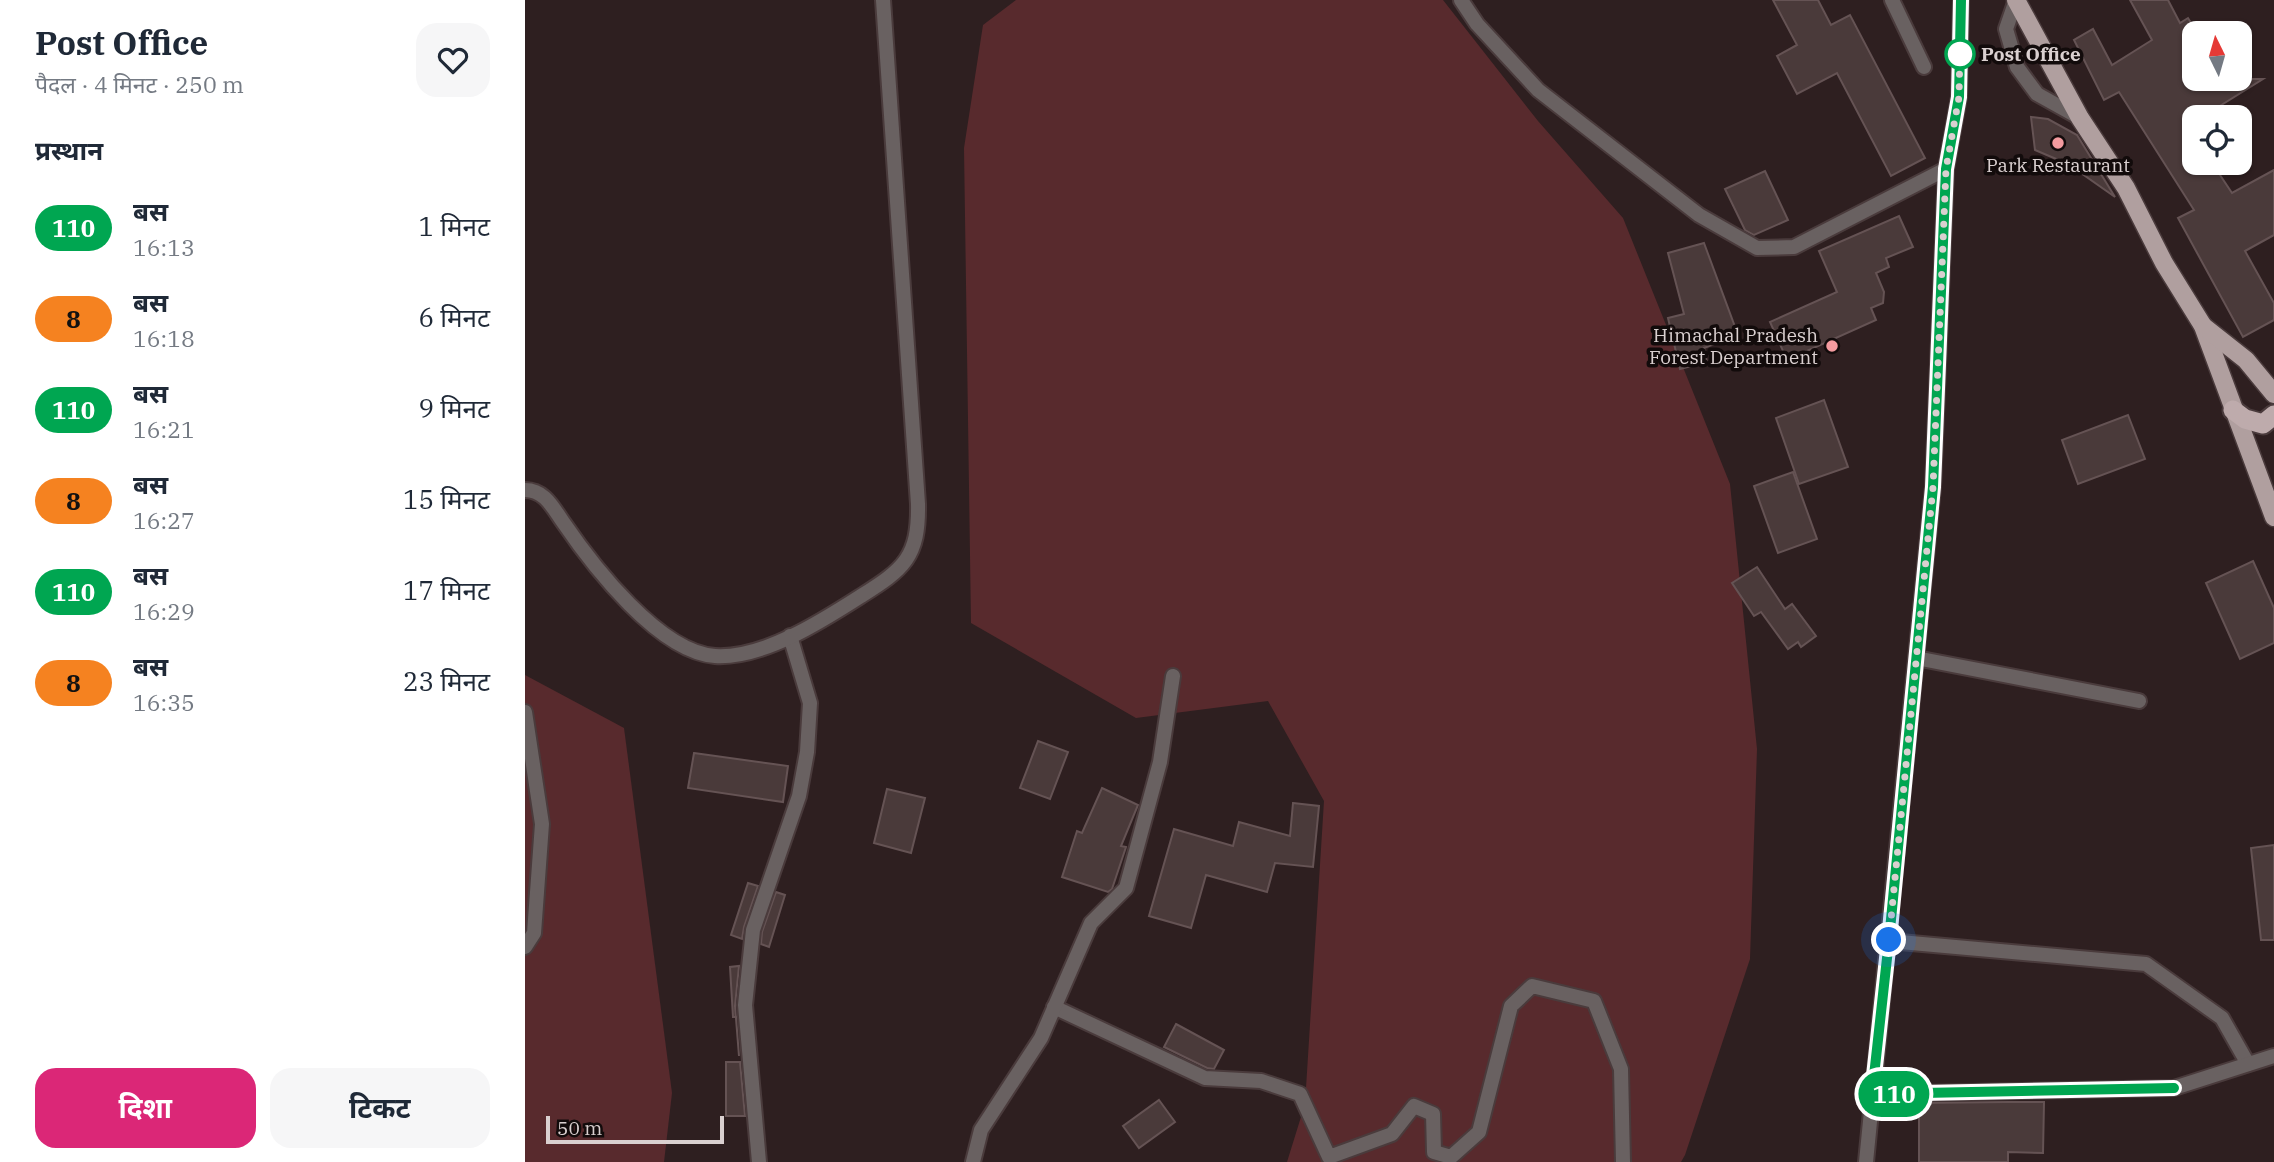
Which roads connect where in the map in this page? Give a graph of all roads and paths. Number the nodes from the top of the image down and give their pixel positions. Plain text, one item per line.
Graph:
1 (883, 0) edge
2 (1461, 0) edge
3 (1892, 0) edge
4 (1961, 0) edge
5 (2016, 0) edge
6 (1924, 67) dead end
7 (2080, 118) junction
8 (1946, 169) junction
9 (2203, 326) junction
10 (2274, 394) edge
11 (2233, 410) junction
12 (2274, 415) edge
13 (525, 490) edge
14 (2274, 517) edge
15 (790, 636) junction
16 (1916, 658) junction
17 (1173, 676) dead end
18 (2139, 701) dead end
19 (525, 712) edge
20 (1889, 940) junction
21 (525, 947) edge
22 (1054, 1007) junction
23 (2274, 1056) edge
24 (2248, 1064) junction
25 (1872, 1094) junction
26 (759, 1162) edge
27 (973, 1162) edge
28 (1623, 1162) edge
29 (1866, 1162) edge

1 - 15 street
2 - 8 street
3 - 6 street
4 - 8 street
5 - 7 main road
5 - 7 street
7 - 9 main road
8 - 16 street
9 - 10 main road
9 - 11 main road
11 - 12 highway
11 - 14 main road
13 - 15 street
15 - 26 street
16 - 18 street
16 - 20 street
17 - 22 street
19 - 21 street
20 - 24 street
20 - 25 street
22 - 27 street
22 - 28 street
23 - 24 street
24 - 25 street
25 - 29 street

